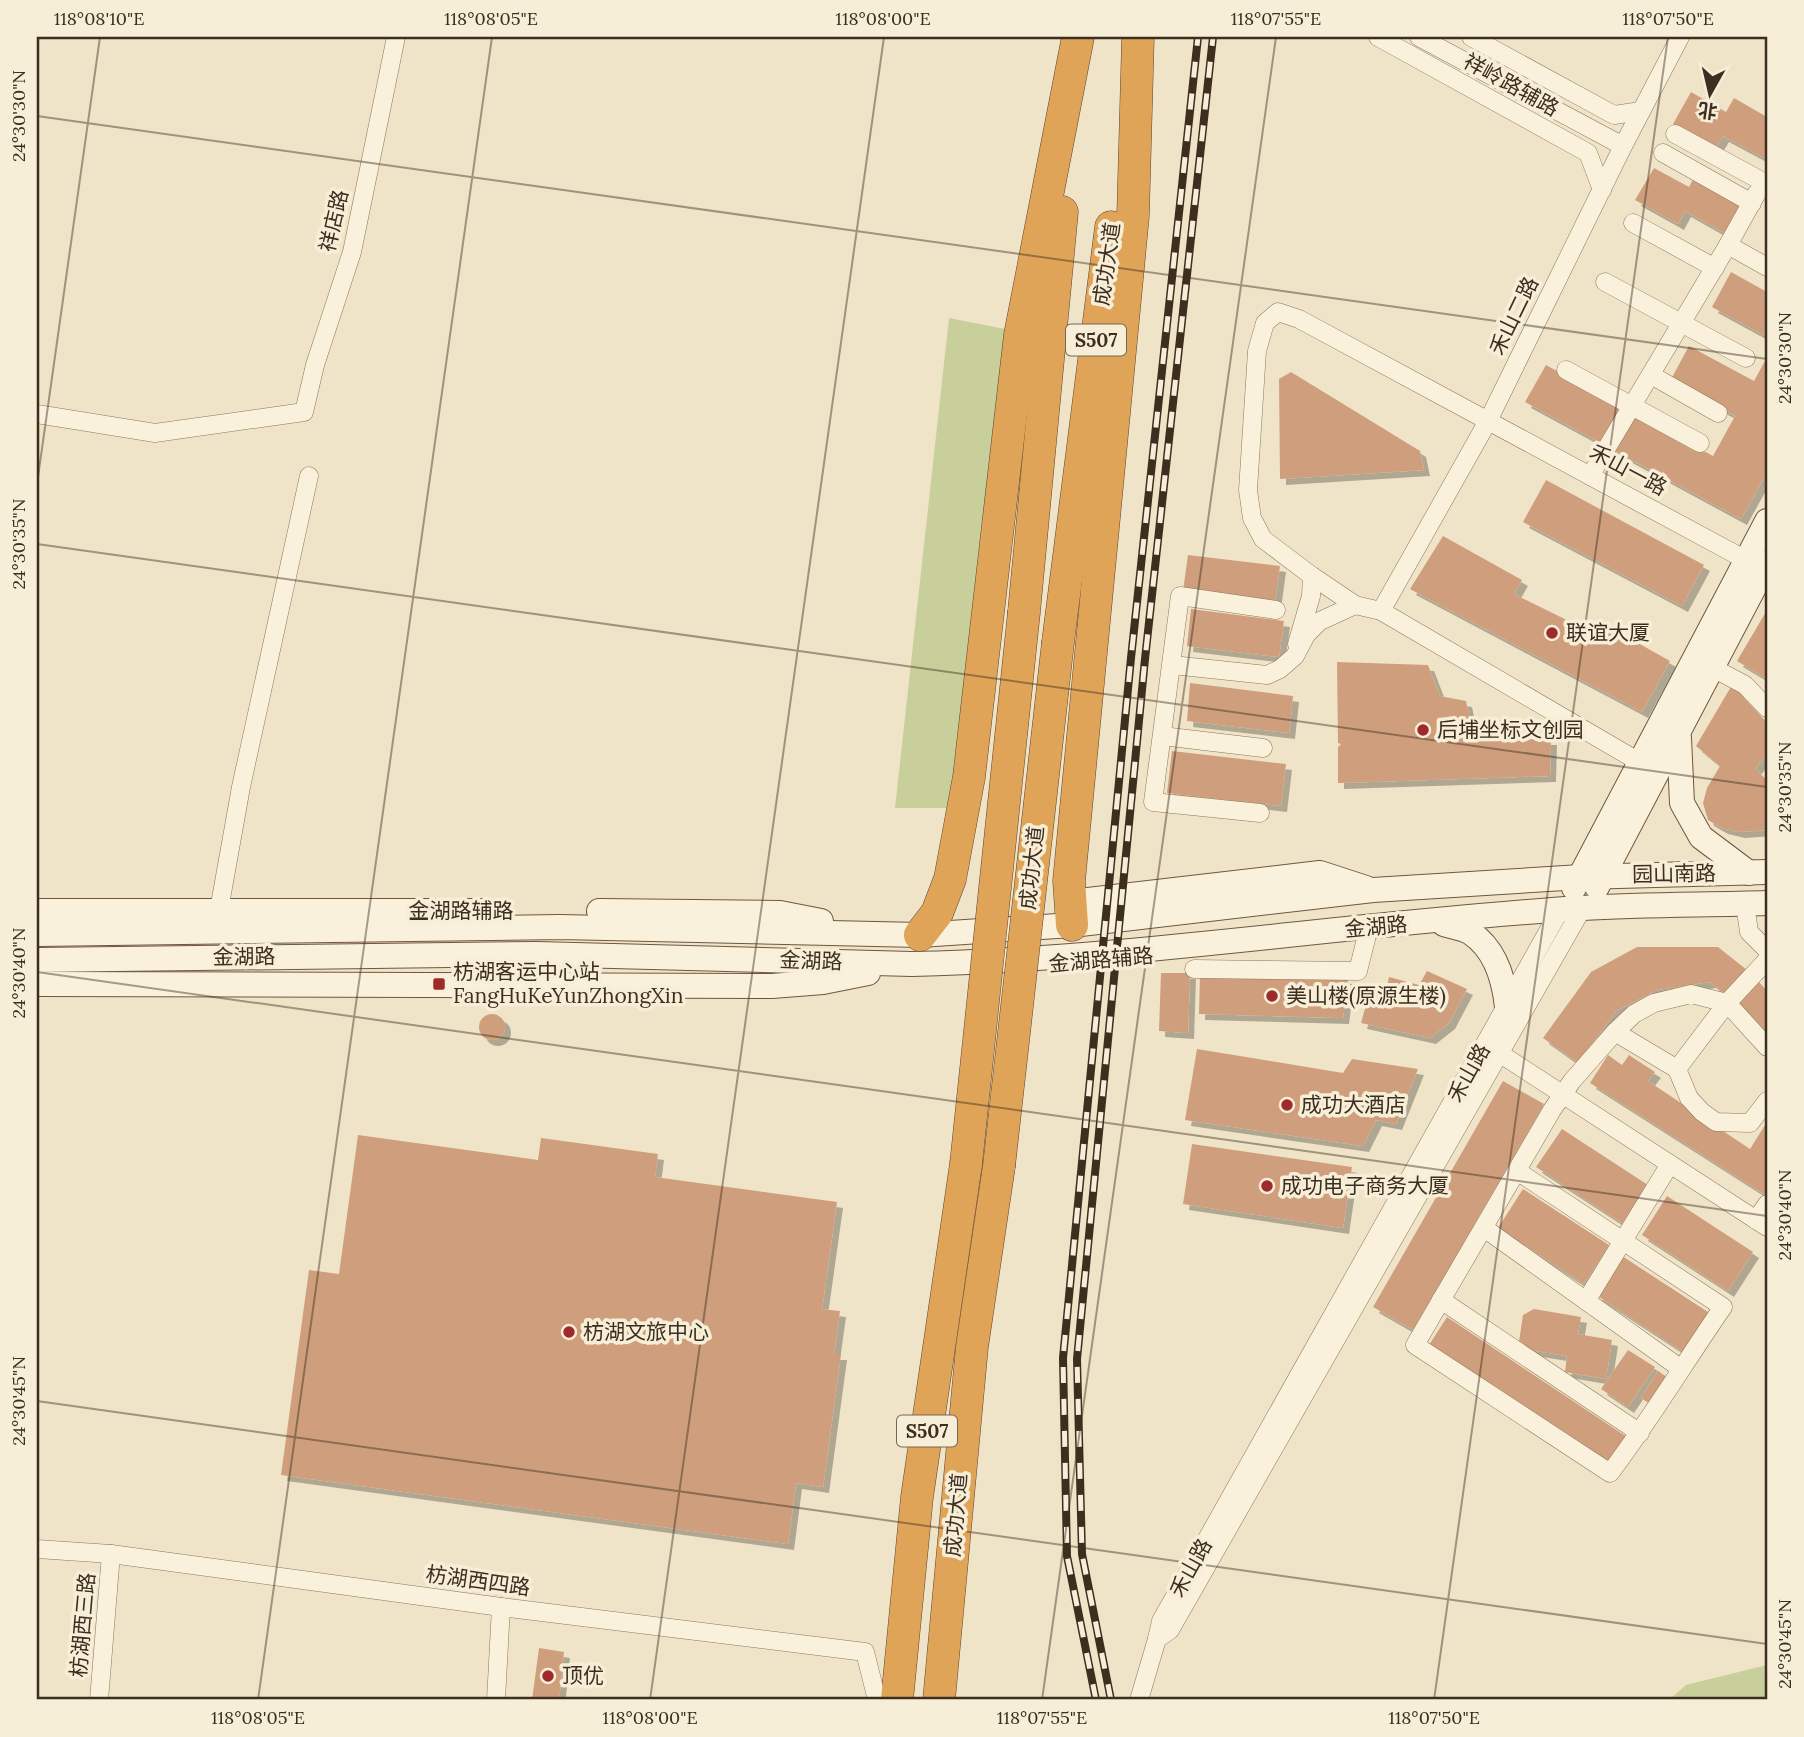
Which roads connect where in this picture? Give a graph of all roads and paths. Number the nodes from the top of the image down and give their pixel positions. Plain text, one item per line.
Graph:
1 (396, 37) edge
2 (1078, 37) edge
3 (1135, 37) edge
4 (1378, 37) edge
5 (1419, 37) edge
6 (1471, 37) edge
7 (1680, 37) edge
8 (1641, 111) junction
9 (1675, 134) dead end
10 (1623, 146) junction
11 (1663, 153) dead end
12 (1766, 180) edge
13 (1602, 190) junction
14 (1752, 203) junction
15 (1633, 223) dead end
16 (1728, 244) junction
17 (1767, 267) edge
18 (1715, 268) junction
19 (1605, 282) dead end
20 (1682, 324) junction
21 (1746, 358) dead end
22 (1566, 370) dead end
23 (1651, 375) junction
24 (1632, 406) junction
25 (1718, 413) dead end
26 (37, 414) edge
27 (1488, 421) junction
28 (1700, 443) dead end
29 (309, 476) dead end
30 (1590, 476) junction
31 (1767, 521) edge
32 (1757, 561) edge
33 (1312, 576) junction
34 (1761, 590) edge
35 (1355, 604) junction
36 (1276, 610) dead end
37 (1381, 611) junction
38 (1295, 656) junction
39 (1172, 665) junction
40 (1713, 668) junction
41 (1767, 708) edge
42 (1679, 733) junction
43 (1162, 736) junction
44 (1263, 748) dead end
45 (1641, 763) junction
46 (1260, 813) dead end
47 (1758, 873) edge
48 (1593, 876) junction
49 (1756, 903) edge
50 (1572, 908) junction
51 (37, 911) edge
52 (219, 911) junction
53 (1072, 913) junction
54 (1433, 922) junction
55 (1369, 927) junction
56 (37, 934) edge
57 (883, 934) junction
58 (916, 950) junction
59 (1767, 950) edge
60 (537, 954) junction
61 (37, 960) edge
62 (1767, 960) edge
63 (1194, 969) dead end
64 (37, 984) edge
65 (533, 984) junction
66 (1727, 1003) junction
67 (1507, 1007) junction
68 (1615, 1032) junction
69 (1767, 1047) edge
70 (1499, 1053) junction
71 (1677, 1069) junction
72 (1563, 1094) junction
73 (1767, 1101) edge
74 (1670, 1164) junction
75 (1517, 1171) junction
76 (1767, 1204) edge
77 (1762, 1224) edge
78 (1484, 1228) junction
79 (1621, 1240) junction
80 (1441, 1300) junction
81 (1586, 1301) junction
82 (1680, 1368) junction
83 (1640, 1433) junction
84 (37, 1549) edge
85 (111, 1554) junction
86 (501, 1607) junction
87 (1162, 1630) junction
88 (99, 1700) edge
89 (496, 1700) edge
90 (877, 1700) edge
91 (897, 1700) edge
92 (939, 1700) edge
93 (1139, 1700) edge

1 - 26 street, 祥店路
2 - 58 highway
2 - 91 highway, 成功大道 / S507, bridge
3 - 53 highway
3 - 92 highway, 成功大道 / S507, bridge
4 - 13 street, 祥岭路辅路
5 - 10 street
6 - 8 street, 祥岭路辅路
7 - 8 street, 禾山二路
8 - 10 street, 禾山二路
9 - 12 street
10 - 13 street, 禾山二路
11 - 14 street
12 - 14 street
13 - 27 street, 禾山二路
14 - 16 street
15 - 18 street
16 - 17 street
16 - 18 street
18 - 20 street
19 - 20 street
20 - 21 street
20 - 23 street
22 - 24 street
23 - 24 street
23 - 25 street
24 - 28 street
24 - 30 street
27 - 30 street, 禾山一路
27 - 33 street, 禾山一路
27 - 37 street, 禾山二路
29 - 52 street
30 - 32 street, 禾山一路
31 - 32 main road, 禾山路
32 - 34 main road, 禾山路
32 - 45 main road, 禾山路
33 - 35 street
33 - 38 street
34 - 40 main road, 禾山路
35 - 37 street
35 - 38 street
36 - 39 street
37 - 45 street
38 - 39 street
39 - 43 street
40 - 41 street
40 - 42 main road, 禾山路
42 - 47 main road
42 - 48 main road, 禾山路
43 - 44 street
43 - 46 street
45 - 48 main road, 禾山路
47 - 48 main road, 园山南路
48 - 50 main road, 禾山路
48 - 53 main road, 金湖路
49 - 50 main road, 园山南路
49 - 59 street
50 - 54 main road, 金湖路
50 - 67 street, 禾山路
50 - 70 street, 禾山路
51 - 52 main road, 金湖路辅路
52 - 57 main road, 金湖路辅路
53 - 58 main road, 金湖路
54 - 55 main road, 金湖路
54 - 67 main road
55 - 58 main road, 金湖路
55 - 63 street
56 - 57 main road, 金湖路
57 - 58 main road, 金湖路
58 - 60 main road, 金湖路
58 - 65 main road
60 - 61 main road, 金湖路
60 - 65 main road
62 - 66 street
64 - 65 main road
66 - 68 street
66 - 69 street
66 - 71 street
67 - 87 street, 禾山路
68 - 71 street
68 - 72 street
70 - 72 street
70 - 87 street, 禾山路
71 - 73 street
72 - 74 street
72 - 75 street
74 - 77 street
74 - 79 street
75 - 78 street
75 - 79 street
76 - 77 street
78 - 80 street
78 - 81 street
79 - 81 street
79 - 82 street
80 - 83 street
80 - 83 street
81 - 82 street
82 - 83 street
84 - 85 street, 枋湖西四路
85 - 86 street, 枋湖西四路
85 - 88 street, 枋湖西三路
86 - 89 street
86 - 90 street, 枋湖西四路
87 - 93 street

